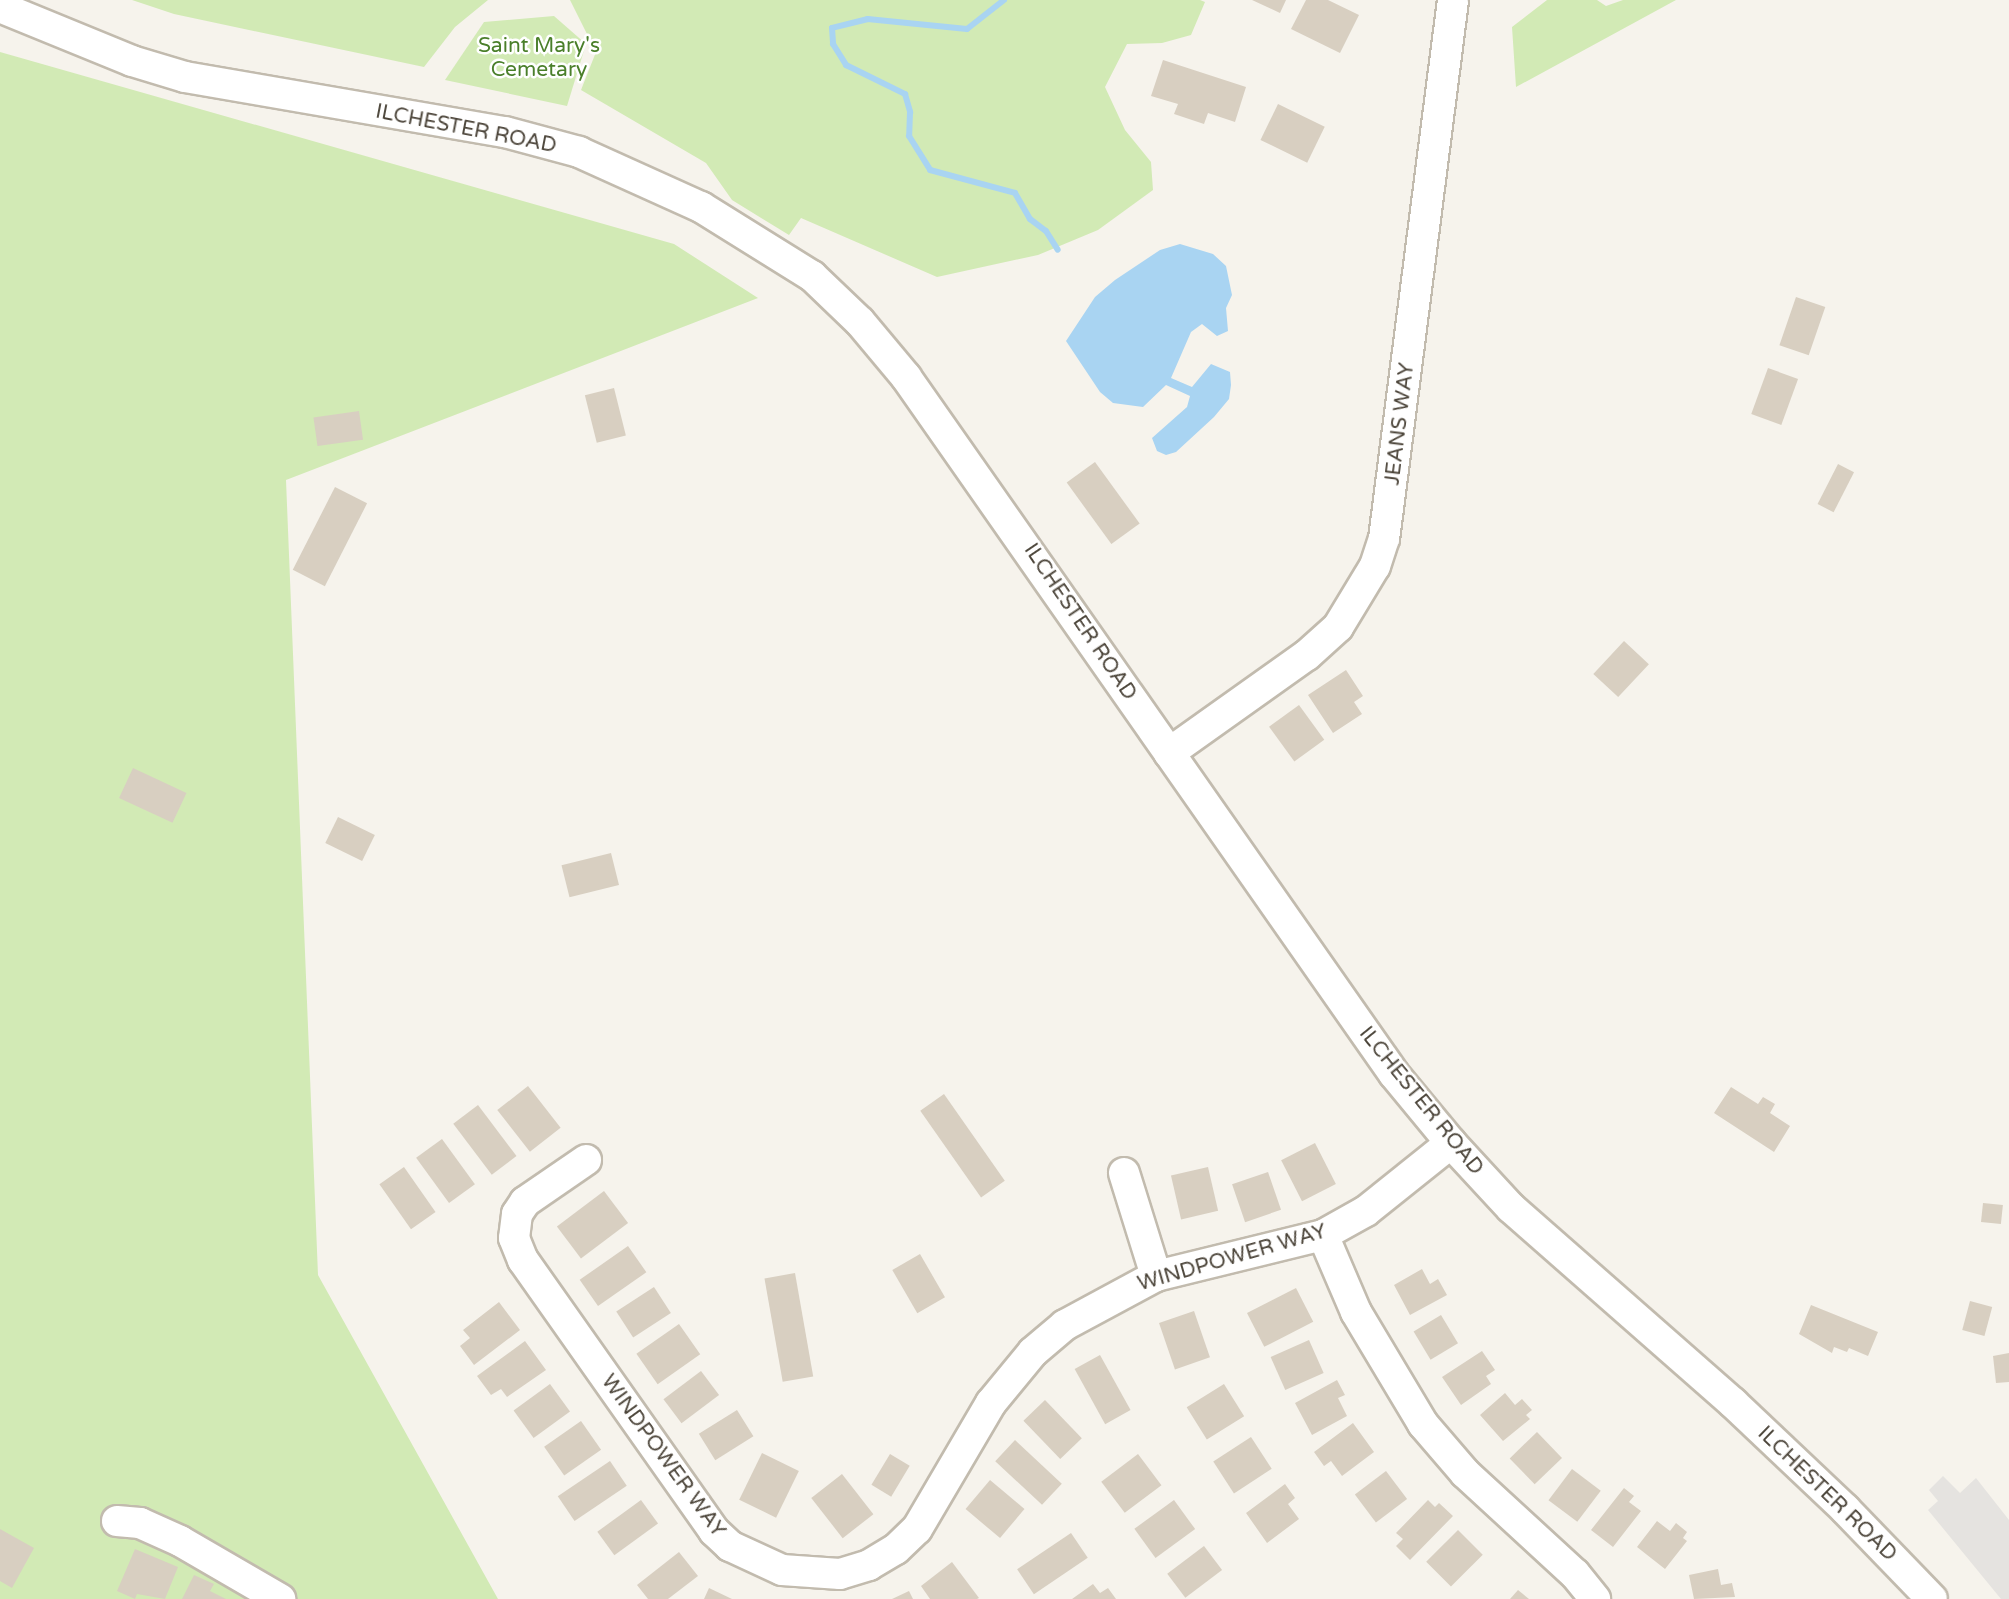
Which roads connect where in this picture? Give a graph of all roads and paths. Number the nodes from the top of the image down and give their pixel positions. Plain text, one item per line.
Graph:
1 (1447, 2) edge
2 (0, 7) edge
3 (1169, 753) junction
4 (1451, 1143) junction
5 (586, 1160) dead end
6 (1124, 1173) dead end
7 (1323, 1235) junction
8 (1156, 1276) junction
9 (117, 1521) dead end
10 (281, 1599) edge
11 (1595, 1599) edge
12 (1932, 1599) edge

1 - 3 street, JEANS WAY
2 - 3 street, ILCHESTER ROAD
3 - 4 street, ILCHESTER ROAD
4 - 7 street, WINDPOWER WAY
4 - 12 street, ILCHESTER ROAD
5 - 8 street, WINDPOWER WAY
6 - 8 street
7 - 8 street, WINDPOWER WAY
7 - 11 street
9 - 10 street

